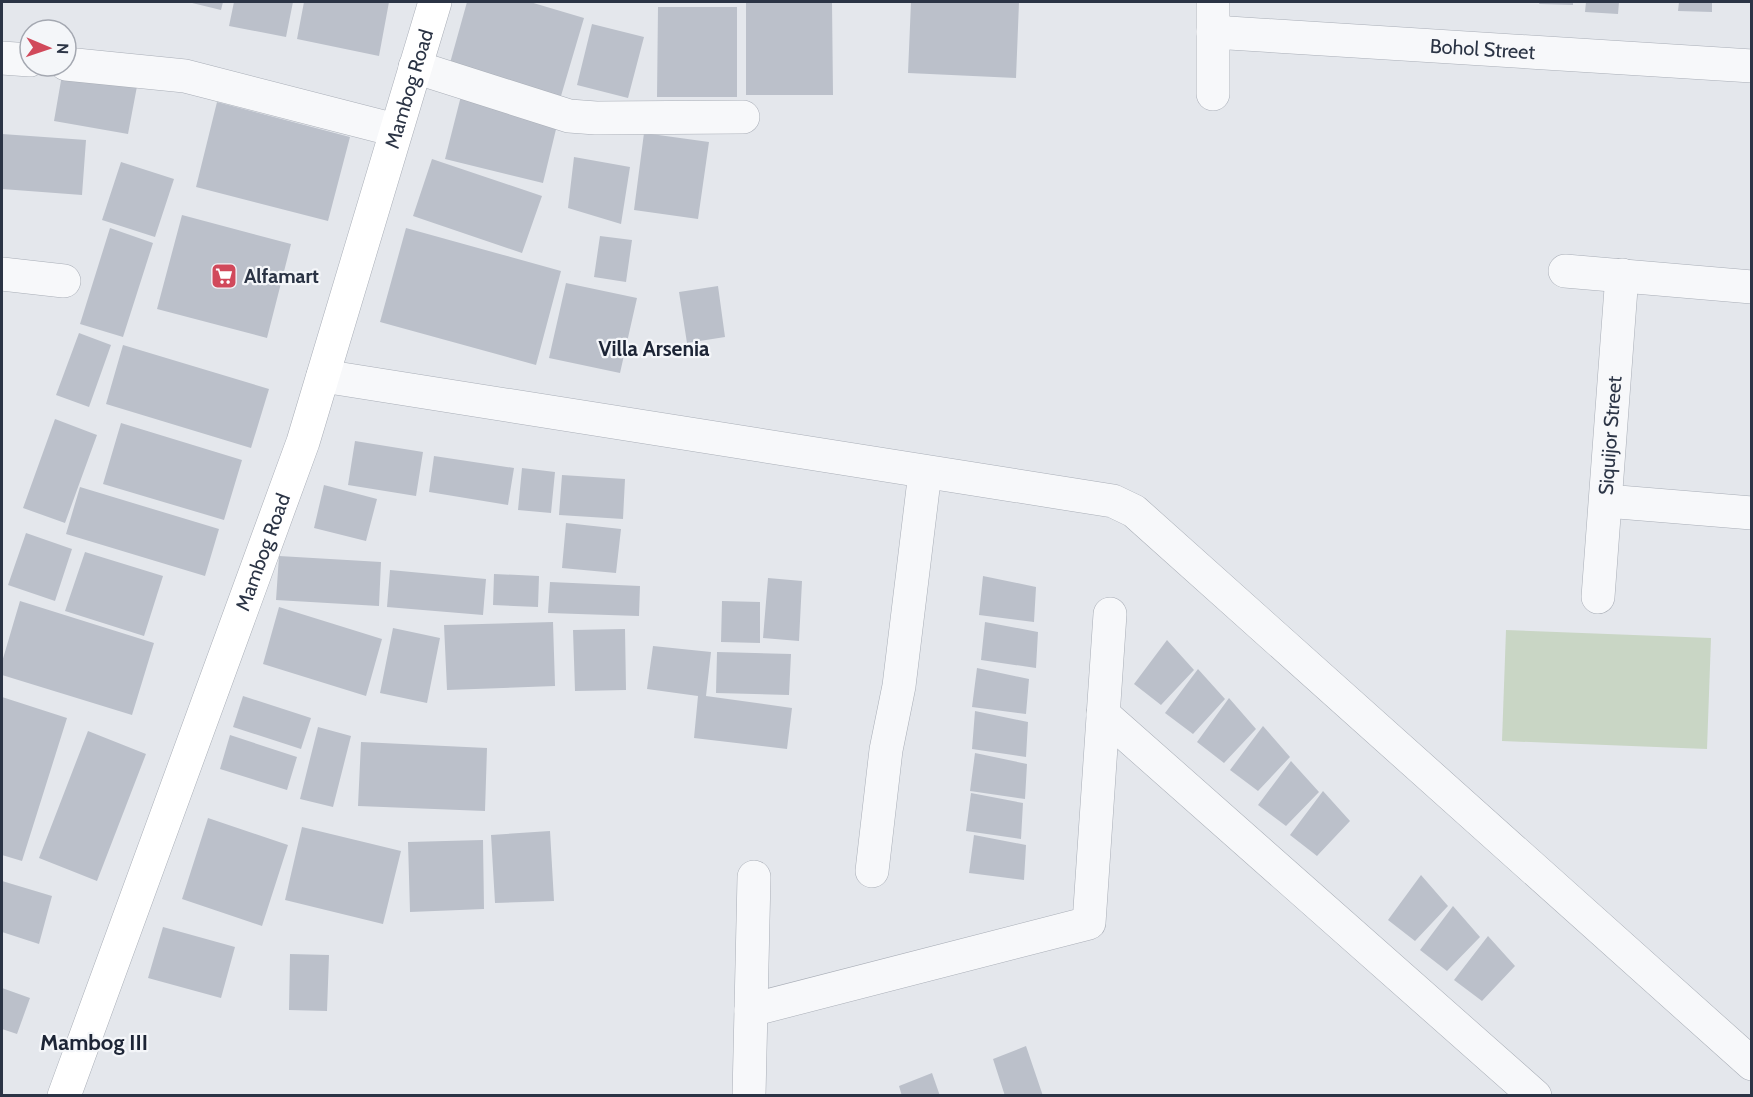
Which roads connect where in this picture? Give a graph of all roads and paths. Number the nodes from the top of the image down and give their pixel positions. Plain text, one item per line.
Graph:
1 (435, 2) edge
2 (1213, 17) edge
3 (2, 58) edge
4 (18, 59) edge
5 (78, 65) edge
6 (1752, 66) edge
7 (415, 67) junction
8 (1213, 94) dead end
9 (743, 117) dead end
10 (395, 130) junction
11 (1565, 271) dead end
12 (2, 274) edge
13 (1623, 275) junction
14 (64, 281) dead end
15 (1752, 287) edge
16 (323, 376) junction
17 (925, 472) junction
18 (1605, 501) junction
19 (1752, 513) edge
20 (1598, 597) dead end
21 (1110, 614) dead end
22 (1103, 714) junction
23 (872, 871) dead end
24 (754, 877) dead end
25 (751, 1011) junction
26 (1752, 1064) edge
27 (64, 1095) edge
28 (749, 1095) edge
29 (1535, 1095) edge

1 - 7 main road, Mambog Road
2 - 6 street, Bohol Street
2 - 8 street
3 - 4 street
5 - 10 street
7 - 9 street
7 - 10 main road, Mambog Road
10 - 16 main road, Mambog Road
11 - 13 street
12 - 14 street
13 - 15 street
13 - 18 street, Siquijor Street
16 - 17 street
16 - 27 main road, Mambog Road
17 - 23 street
17 - 26 street
18 - 19 street
18 - 20 street, Siquijor Street
21 - 22 street
22 - 25 street
22 - 29 street
24 - 25 street
25 - 28 street

